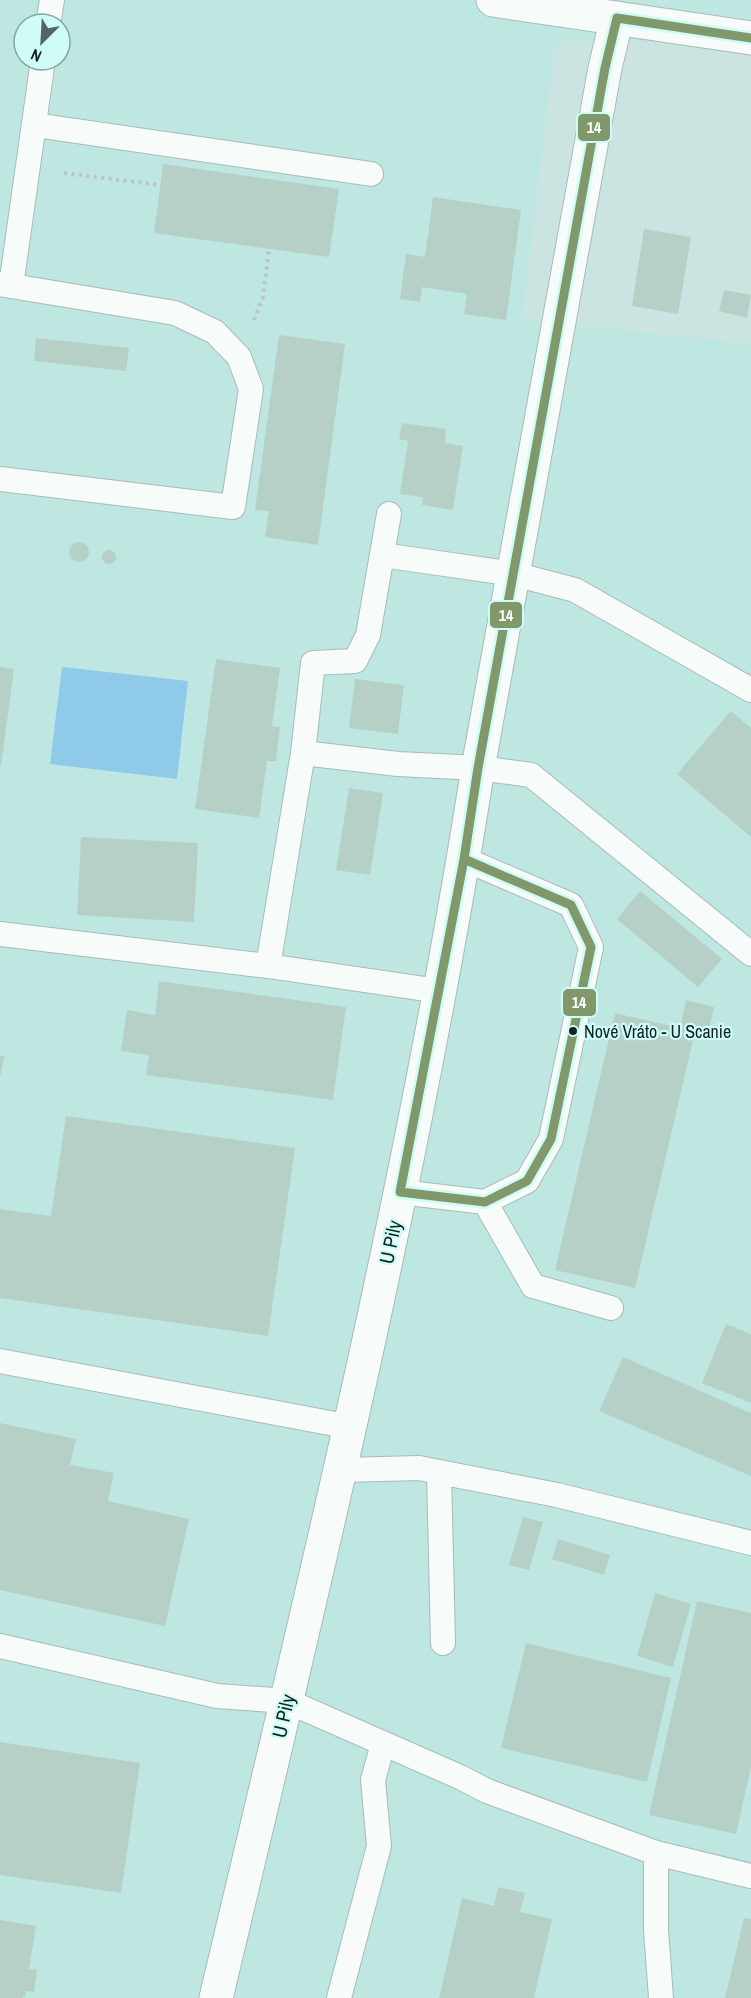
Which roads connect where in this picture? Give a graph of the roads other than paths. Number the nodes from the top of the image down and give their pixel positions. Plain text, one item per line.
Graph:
1 (493, 0) edge
2 (617, 18) junction
3 (751, 38) edge
4 (42, 72) edge
5 (35, 125) junction
6 (371, 174) dead end
7 (6, 285) edge
8 (0, 479) edge
9 (389, 514) dead end
10 (382, 555) junction
11 (514, 574) junction
12 (751, 690) edge
13 (303, 753) junction
14 (478, 768) junction
15 (464, 859) junction
16 (0, 934) edge
17 (751, 954) edge
18 (268, 966) junction
19 (439, 991) junction
20 (400, 1192) junction
21 (485, 1202) junction
22 (611, 1308) dead end
23 (0, 1361) edge
24 (351, 1427) junction
25 (342, 1470) junction
26 (439, 1472) junction
27 (751, 1543) edge
28 (443, 1643) dead end
29 (0, 1646) edge
30 (287, 1701) junction
31 (383, 1744) junction
32 (656, 1853) junction
33 (751, 1876) edge
34 (216, 1998) edge
35 (339, 1998) edge
36 (661, 1998) edge

1 - 2 street
2 - 3 street
2 - 11 street, U Pily
4 - 5 lane
5 - 6 lane
5 - 7 lane
7 - 8 lane
9 - 10 lane
10 - 11 lane
10 - 13 lane
11 - 12 lane
11 - 14 street, U Pily
13 - 14 lane
13 - 18 lane
14 - 15 street, U Pily
14 - 17 lane
15 - 19 street, U Pily
15 - 21 lane
16 - 18 lane
18 - 19 lane
19 - 20 street, U Pily
20 - 21 lane
20 - 24 street, U Pily
21 - 22 lane
23 - 24 lane
24 - 25 street, U Pily
25 - 26 lane
25 - 30 street, U Pily
26 - 27 lane
26 - 28 lane
29 - 30 lane
30 - 31 lane
30 - 34 street, U Pily
31 - 32 lane
31 - 35 lane
32 - 33 lane
32 - 36 lane

